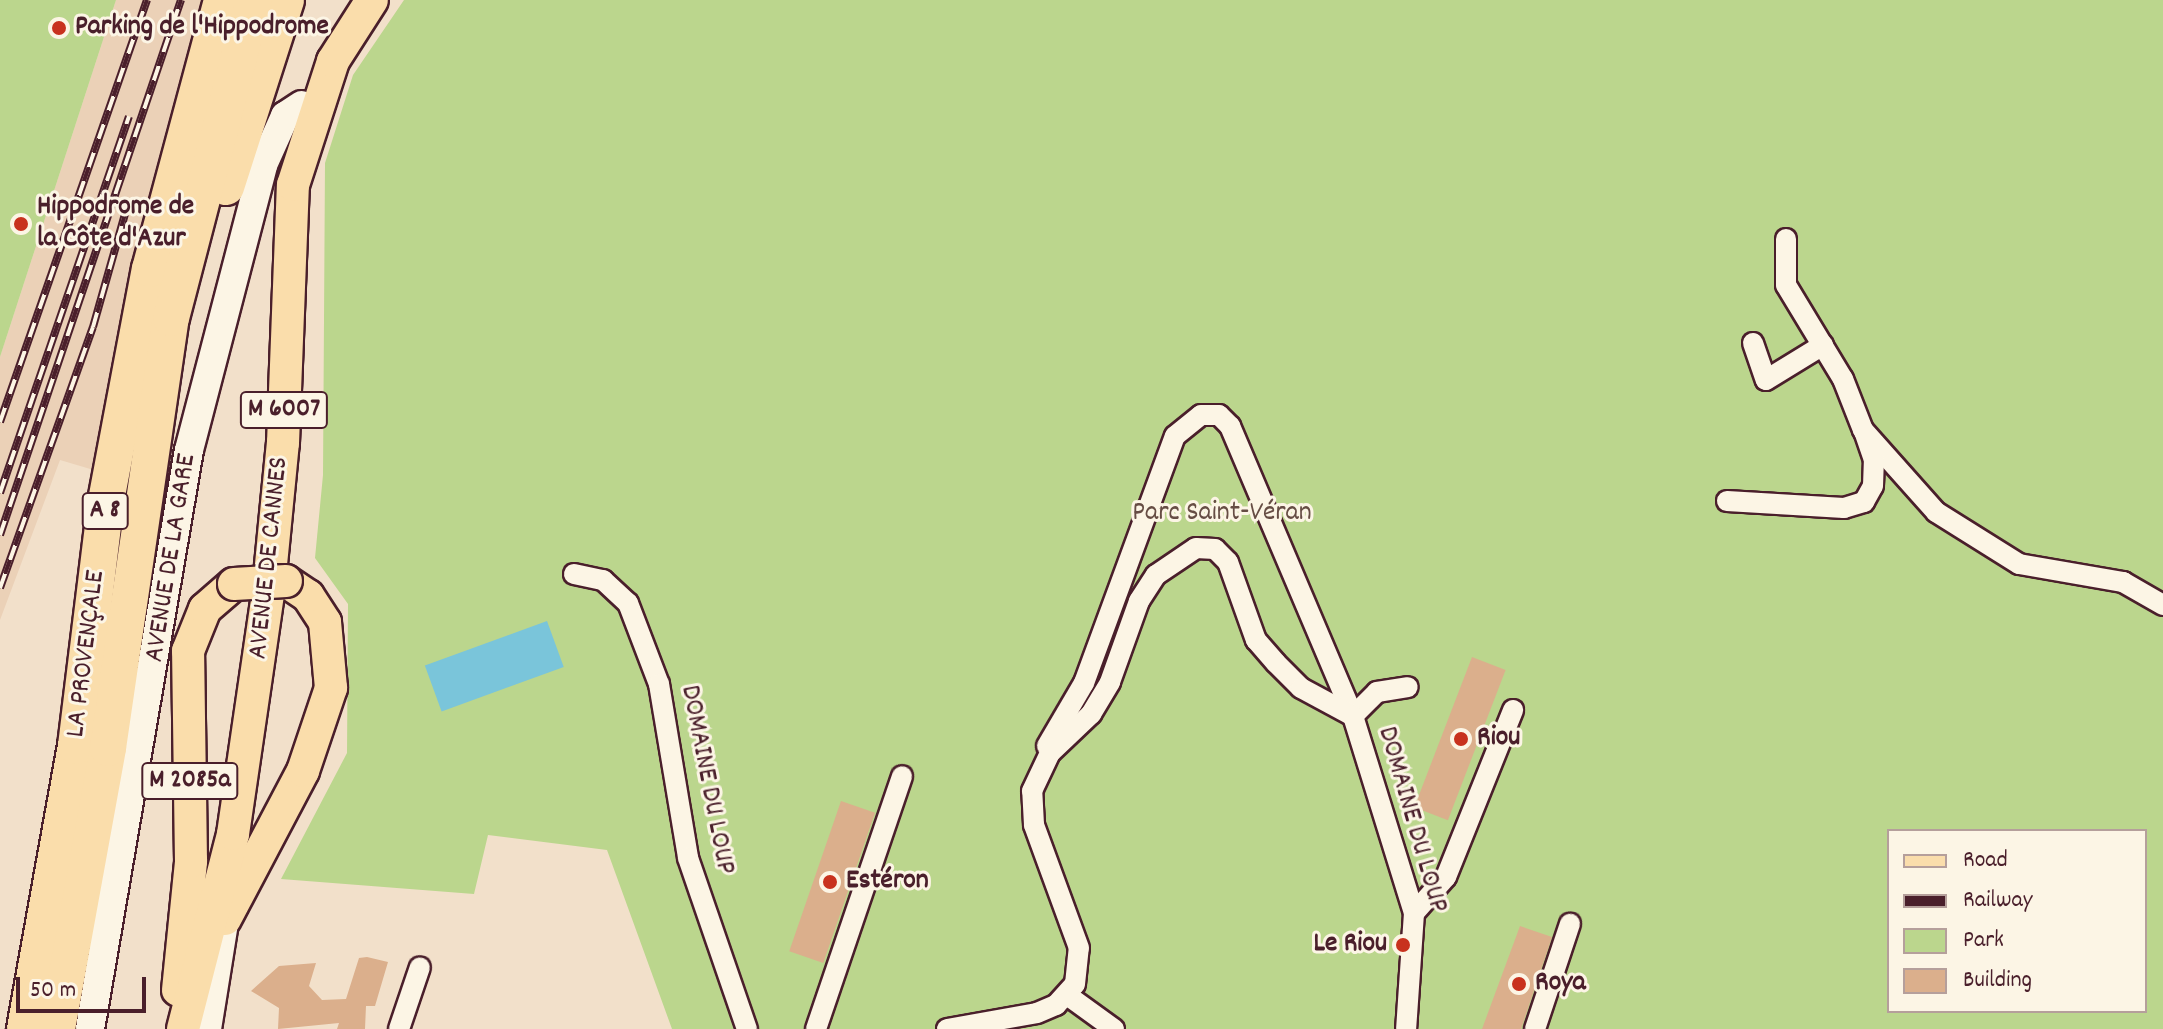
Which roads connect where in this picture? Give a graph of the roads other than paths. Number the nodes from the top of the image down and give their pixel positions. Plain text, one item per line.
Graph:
1 (222, 0) edge
2 (254, 0) edge
3 (286, 0) edge
4 (352, 0) edge
5 (372, 0) edge
6 (302, 105) junction
7 (1786, 239) dead end
8 (1753, 343) dead end
9 (1823, 345) junction
10 (1863, 430) junction
11 (1727, 501) dead end
12 (139, 506) junction
13 (574, 574) dead end
14 (2163, 605) edge
15 (1408, 687) dead end
16 (1513, 710) dead end
17 (1353, 716) junction
18 (1039, 771) junction
19 (902, 776) dead end
20 (233, 834) junction
21 (1414, 913) junction
22 (225, 919) junction
23 (1570, 924) dead end
24 (420, 967) dead end
25 (178, 995) junction
26 (1067, 995) junction
27 (25, 1029) edge
28 (57, 1029) edge
29 (90, 1029) edge
30 (168, 1029) edge
31 (183, 1029) edge
32 (207, 1029) edge
33 (399, 1029) edge
34 (747, 1029) edge
35 (816, 1029) edge
36 (947, 1029) edge
37 (1114, 1029) edge
38 (1406, 1029) edge
39 (1535, 1029) edge

1 - 27 highway, LA PROVENÇALE / A 8
2 - 12 highway, LA PROVENÇALE / A 8
3 - 12 highway
4 - 6 main road, AVENUE DE CANNES / M 6007
5 - 20 main road, AVENUE DE CANNES / M 6007
6 - 25 main road, AVENUE DE CANNES / M 6007
6 - 29 main road, AVENUE DE LA GARE
7 - 9 street
8 - 9 street
9 - 10 street
10 - 11 street
10 - 14 street
12 - 28 highway, LA PROVENÇALE / A 8
13 - 34 street, DOMAINE DU LOUP
15 - 17 street
16 - 21 street
17 - 18 street, DOMAINE DU LOUP
17 - 18 street
17 - 21 street, DOMAINE DU LOUP
18 - 26 street, DOMAINE DU LOUP
19 - 35 street
20 - 22 main road
20 - 31 main road, AVENUE DE CANNES / M 6007
21 - 38 street, DOMAINE DU LOUP
22 - 25 main road, M 2085a, bridge
22 - 32 main road, M 2085a
23 - 39 street
24 - 33 street
25 - 30 main road, AVENUE DE CANNES / M 6007
26 - 36 street
26 - 37 street

